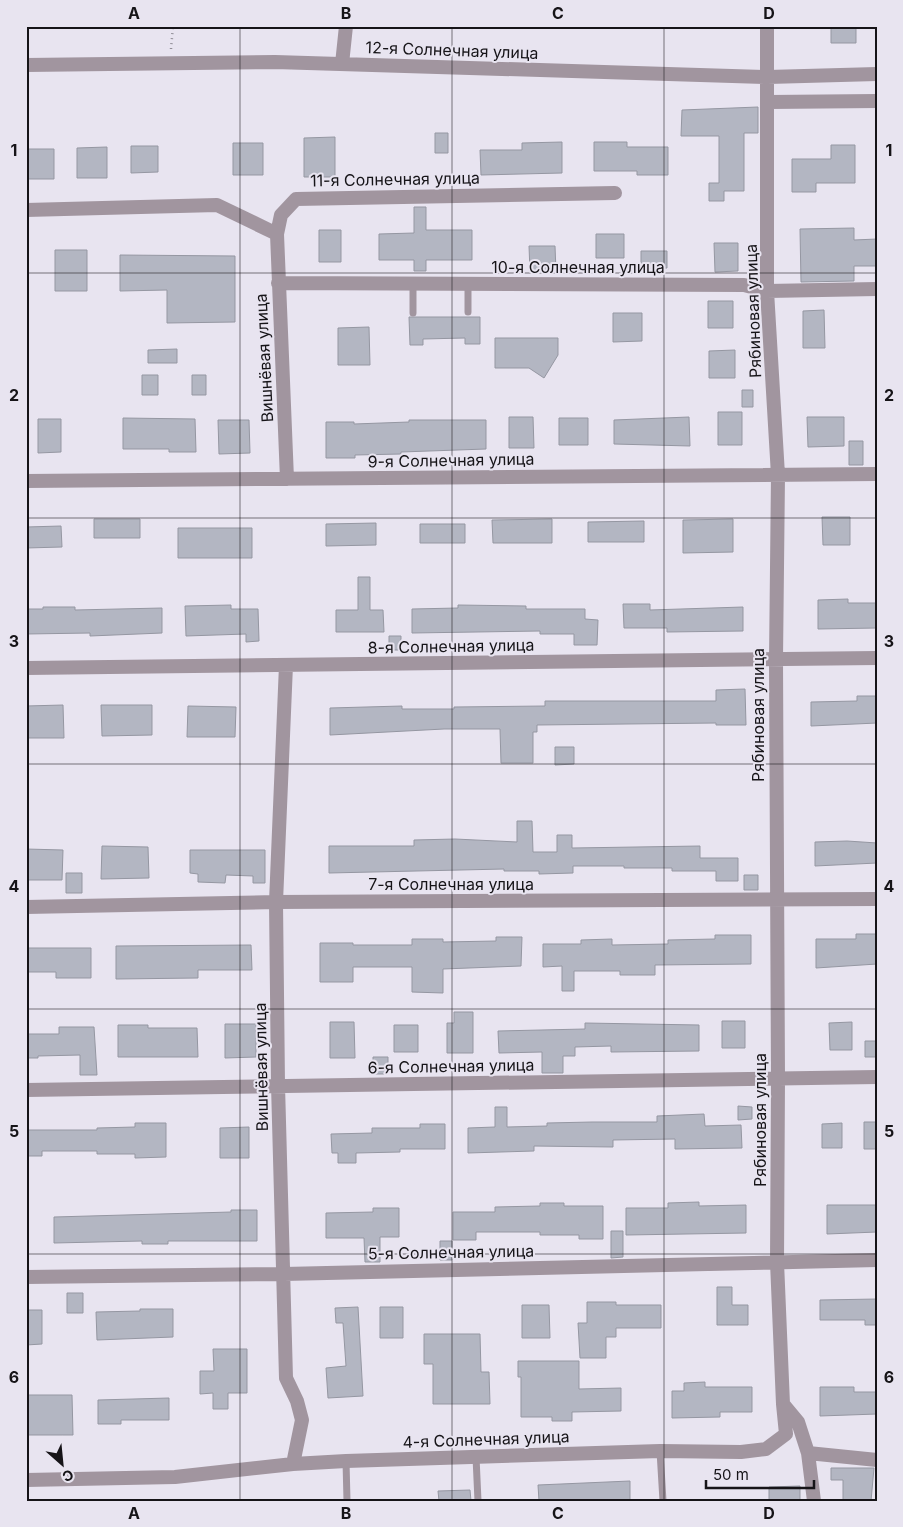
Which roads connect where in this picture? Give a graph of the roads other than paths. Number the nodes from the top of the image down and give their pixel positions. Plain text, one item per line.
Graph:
1 (346, 26) edge
2 (767, 26) edge
3 (342, 64) junction
4 (26, 65) edge
5 (877, 74) edge
6 (768, 77) junction
7 (877, 101) edge
8 (769, 102) junction
9 (615, 193) dead end
10 (26, 210) edge
11 (278, 234) junction
12 (278, 283) junction
13 (413, 284) junction
14 (468, 284) junction
15 (877, 289) edge
16 (767, 291) junction
17 (468, 312) dead end
18 (414, 313) dead end
19 (877, 474) edge
20 (778, 475) junction
21 (287, 479) junction
22 (26, 481) edge
23 (877, 658) edge
24 (776, 660) junction
25 (286, 666) junction
26 (26, 668) edge
27 (877, 899) edge
28 (776, 901) junction
29 (276, 902) junction
30 (26, 906) edge
31 (877, 1077) edge
32 (778, 1079) junction
33 (278, 1085) junction
34 (26, 1090) edge
35 (877, 1260) edge
36 (777, 1262) junction
37 (284, 1274) junction
38 (26, 1277) edge
39 (783, 1404) junction
40 (660, 1451) junction
41 (808, 1454) junction
42 (476, 1457) junction
43 (877, 1460) edge
44 (346, 1461) junction
45 (293, 1464) junction
46 (26, 1480) edge
47 (347, 1501) edge
48 (478, 1501) edge
49 (662, 1501) edge
50 (814, 1501) edge

1 - 3 street
2 - 6 street, Рябиновая улица
3 - 4 street, 12-я Солнечная улица
3 - 6 street, 12-я Солнечная улица
5 - 6 street, 12-я Солнечная улица
6 - 8 street, Рябиновая улица
7 - 8 street
8 - 16 street, Рябиновая улица
9 - 11 street, 11-я Солнечная улица
10 - 11 street
11 - 12 street, Вишнёвая улица
12 - 13 street, 10-я Солнечная улица
12 - 21 street, Вишнёвая улица
13 - 14 street, 10-я Солнечная улица
13 - 18 lane
14 - 16 street, 10-я Солнечная улица
14 - 17 lane
15 - 16 street, 10-я Солнечная улица
16 - 20 street, Рябиновая улица
19 - 20 street, 9-я Солнечная улица
20 - 21 street, 9-я Солнечная улица
20 - 24 street, Рябиновая улица
21 - 22 street, 9-я Солнечная улица
23 - 24 street, 8-я Солнечная улица
24 - 25 street, 8-я Солнечная улица
24 - 28 street, Рябиновая улица
25 - 26 street, 8-я Солнечная улица
25 - 29 street, Вишнёвая улица
27 - 28 street, 7-я Солнечная улица
28 - 29 street, 7-я Солнечная улица
28 - 32 street, Рябиновая улица
29 - 30 street, 7-я Солнечная улица
29 - 33 street, Вишнёвая улица
31 - 32 street, 6-я Солнечная улица
32 - 33 street, 6-я Солнечная улица
32 - 36 street, Рябиновая улица
33 - 34 street, 6-я Солнечная улица
33 - 37 street, Вишнёвая улица
35 - 36 street, 5-я Солнечная улица
36 - 37 street, 5-я Солнечная улица
36 - 39 street, Рябиновая улица
37 - 38 street, 5-я Солнечная улица
37 - 45 street, Вишнёвая улица
39 - 40 street, 4-я Солнечная улица
39 - 41 street
40 - 42 street, 4-я Солнечная улица
40 - 49 lane
41 - 43 street
41 - 50 street
42 - 44 street, 4-я Солнечная улица
42 - 48 lane
44 - 45 street, 4-я Солнечная улица
44 - 47 lane
45 - 46 street, 4-я Солнечная улица

